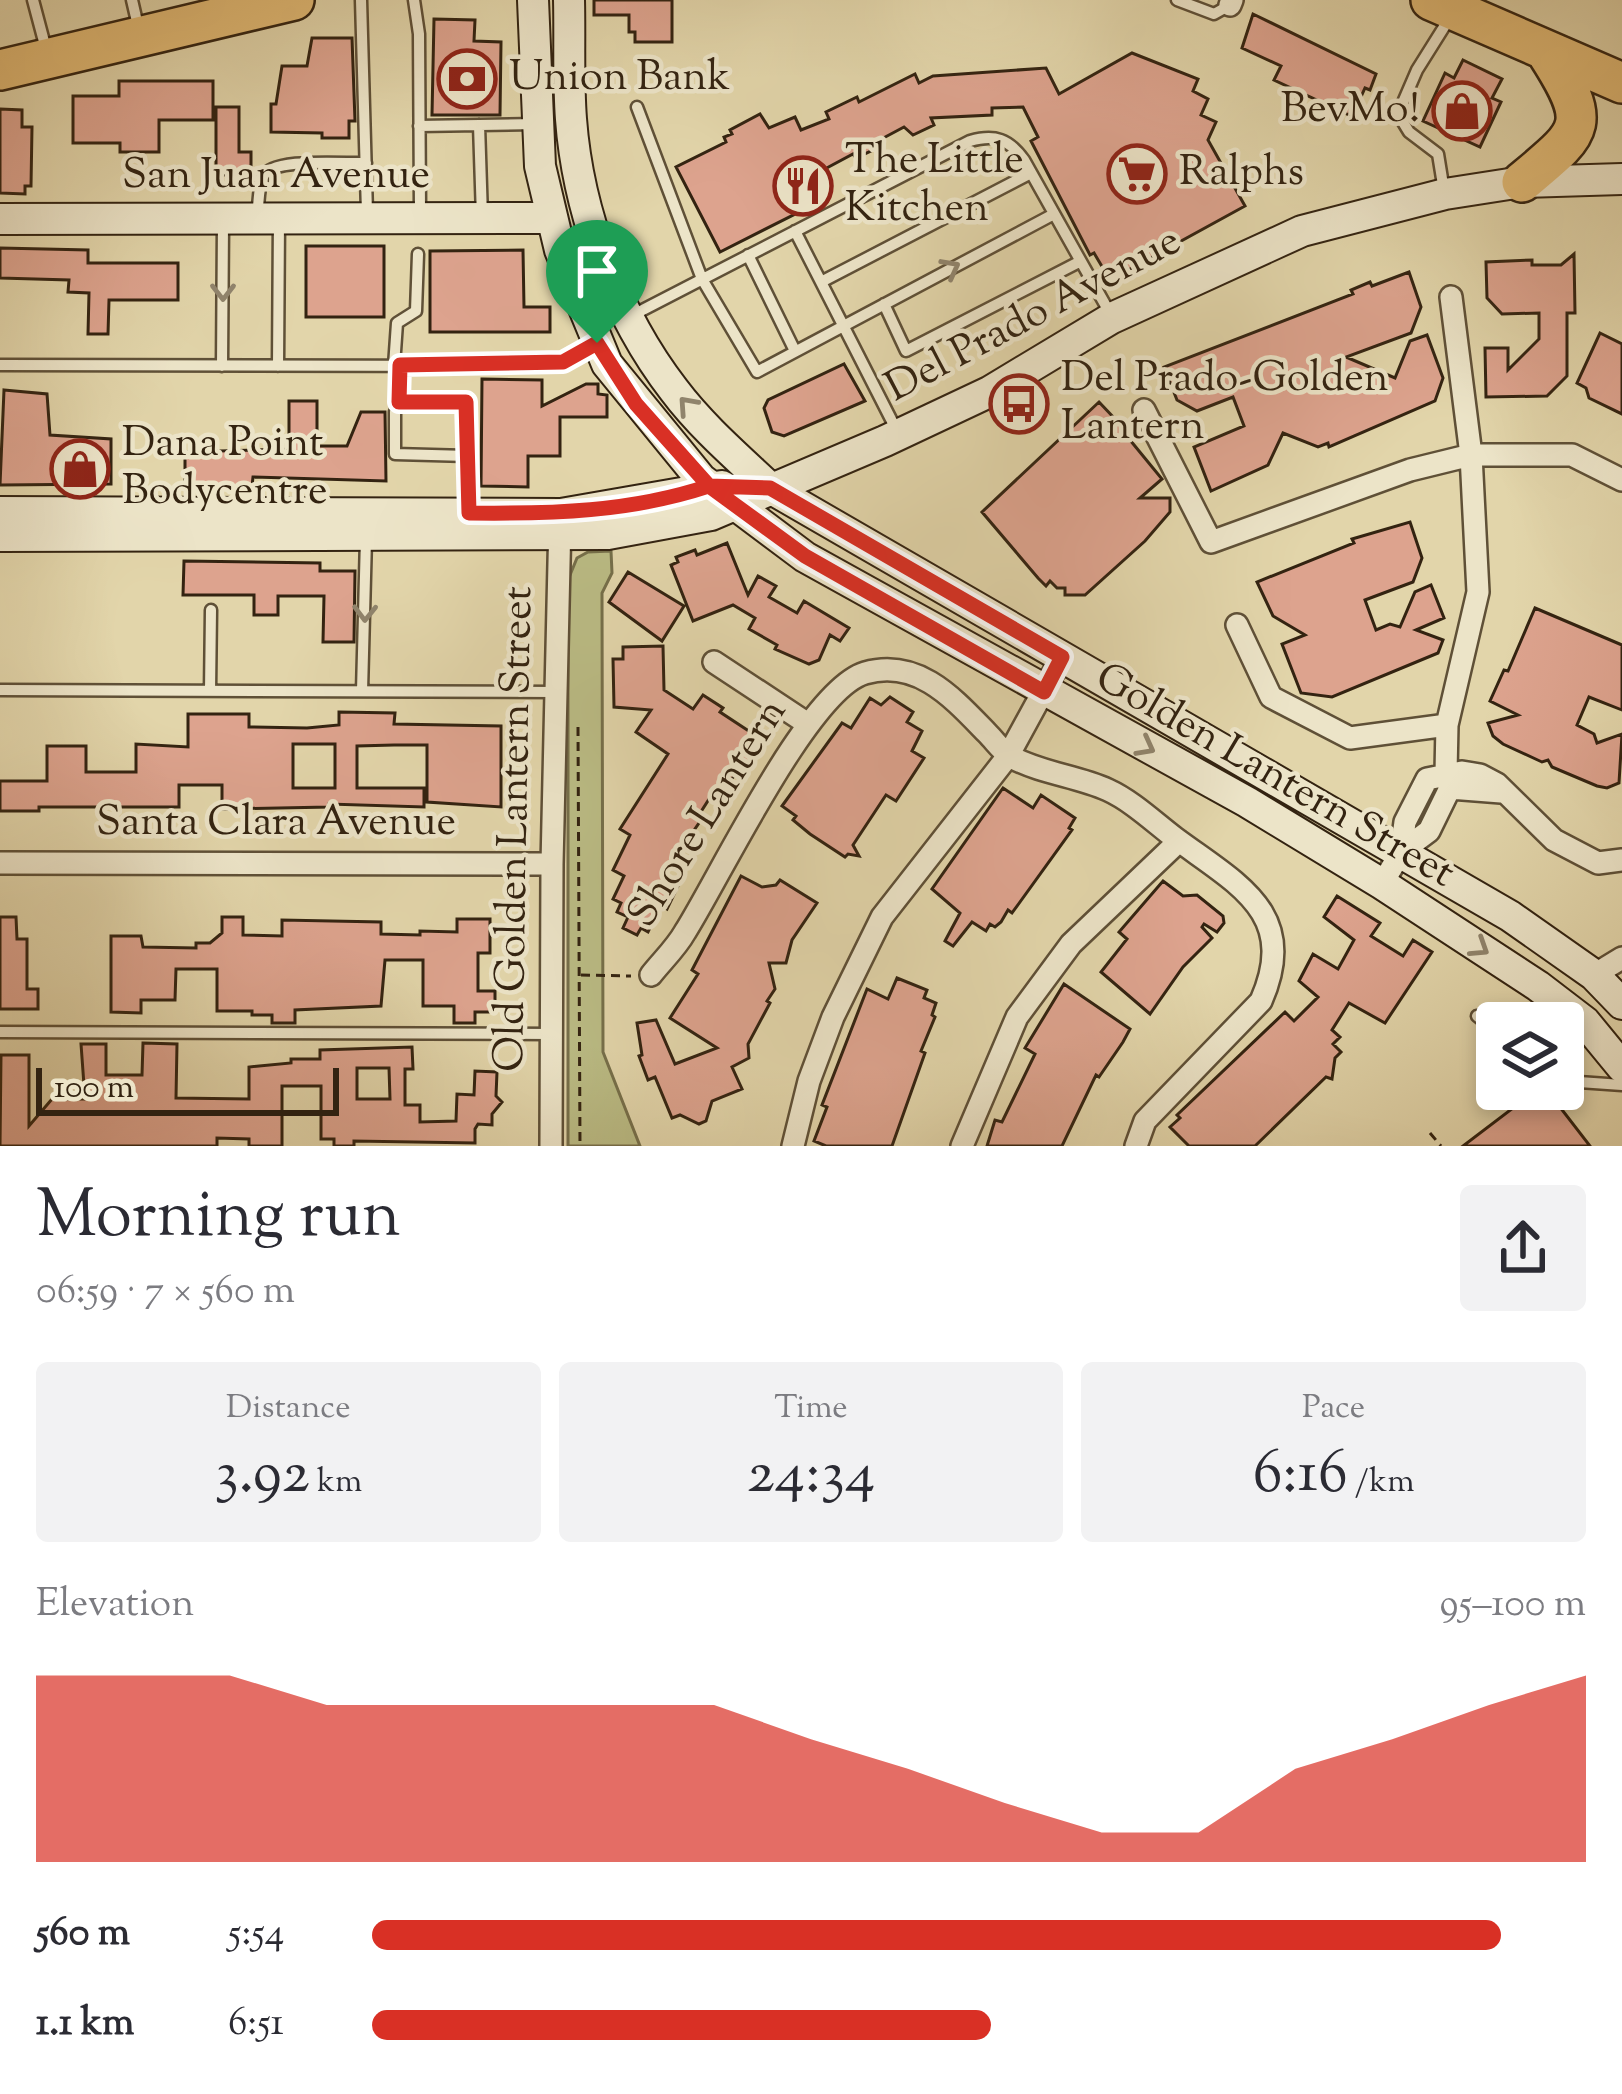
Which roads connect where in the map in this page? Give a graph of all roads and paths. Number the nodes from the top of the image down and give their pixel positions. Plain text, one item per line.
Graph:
1 (33, 0) edge
2 (294, 0) edge
3 (361, 0) edge
4 (414, 0) edge
5 (533, 0) edge
6 (569, 0) edge
7 (1177, 0) edge
8 (1231, 2) edge
9 (1442, 5) edge
10 (1506, 17) edge
11 (137, 18) edge
12 (1547, 53) junction
13 (49, 59) junction
14 (0, 70) edge
15 (1622, 83) edge
16 (637, 107) dead end
17 (537, 124) junction
18 (479, 125) junction
19 (419, 126) junction
20 (366, 164) junction
21 (1031, 173) junction
22 (1622, 179) edge
23 (1522, 182) junction
24 (1445, 194) junction
25 (1054, 214) junction
26 (552, 218) junction
27 (0, 219) edge
28 (223, 219) junction
29 (268, 219) junction
30 (368, 219) junction
31 (420, 220) junction
32 (482, 220) junction
33 (795, 231) junction
34 (418, 254) dead end
35 (748, 255) junction
36 (1079, 262) junction
37 (702, 279) junction
38 (821, 282) junction
39 (1451, 297) dead end
40 (884, 304) junction
41 (629, 316) junction
42 (1112, 318) junction
43 (843, 326) junction
44 (597, 343) junction
45 (795, 351) junction
46 (0, 365) edge
47 (222, 365) junction
48 (278, 365) junction
49 (397, 365) junction
50 (399, 402) junction
51 (1144, 410) dead end
52 (899, 435) junction
53 (1471, 455) junction
54 (468, 456) junction
55 (1622, 480) edge
56 (709, 486) junction
57 (770, 488) junction
58 (735, 506) junction
59 (0, 512) edge
60 (469, 513) junction
61 (560, 524) junction
62 (366, 535) junction
63 (0, 536) edge
64 (211, 610) dead end
65 (1237, 626) dead end
66 (1062, 657) junction
67 (714, 662) dead end
68 (0, 690) edge
69 (209, 691) junction
70 (362, 691) junction
71 (556, 692) junction
72 (1044, 692) junction
73 (578, 724) dead end
74 (808, 724) junction
75 (1448, 725) junction
76 (1008, 756) junction
77 (1448, 781) junction
78 (1179, 841) junction
79 (1401, 852) junction
80 (1622, 860) edge
81 (0, 863) edge
82 (552, 864) junction
83 (1382, 884) junction
84 (1622, 958) edge
85 (579, 975) junction
86 (651, 975) joint
87 (1594, 975) junction
88 (1622, 1004) edge
89 (0, 1032) edge
90 (553, 1034) junction
91 (1622, 1067) edge
92 (1584, 1082) edge
93 (1622, 1084) edge
94 (1430, 1133) dead end
95 (551, 1146) edge
96 (580, 1146) edge
97 (793, 1146) edge
98 (962, 1146) edge
99 (1136, 1146) edge
100 (1441, 1146) edge

1 - 13 lane
2 - 11 highway
3 - 20 lane
4 - 19 lane
5 - 17 main road, Golden Lantern Street
6 - 41 main road, Golden Lantern Street
7 - 8 lane
9 - 10 highway
9 - 24 lane
10 - 12 highway
11 - 13 highway
12 - 15 highway
12 - 23 highway
13 - 14 highway
16 - 37 lane
17 - 18 lane
17 - 26 main road, Golden Lantern Street
18 - 19 lane
18 - 32 lane
19 - 31 lane
20 - 29 lane
20 - 30 lane
21 - 25 lane
21 - 33 lane
21 - 38 lane
22 - 23 main road, Del Prado Avenue
23 - 24 main road, Del Prado Avenue
24 - 42 main road, Del Prado Avenue
25 - 36 lane
40 -> 25 lane
26 - 32 main road, San Juan Avenue
26 - 44 main road, Golden Lantern Street
27 - 28 main road, San Juan Avenue
28 - 29 main road, San Juan Avenue
28 -> 47 lane
29 - 30 main road, San Juan Avenue
29 - 48 lane
30 - 31 main road, San Juan Avenue
31 - 32 main road, San Juan Avenue
33 - 35 lane
33 - 38 lane
34 - 49 lane
35 - 37 lane
35 - 45 lane
36 - 40 lane
36 - 42 lane
37 - 41 lane
37 - 45 lane
38 - 43 lane
39 - 53 street
40 - 43 lane
57 -> 41 main road, Golden Lantern Street
42 - 52 main road, Del Prado Avenue
43 - 45 lane
43 - 52 lane
44 - 49 lane
44 - 56 main road, Golden Lantern Street
46 - 47 lane
47 - 48 lane
48 - 49 lane
49 - 50 lane
50 - 54 lane
50 - 54 lane
51 - 53 street
52 - 57 main road, Del Prado Avenue
53 - 55 street
53 - 75 street
54 - 60 lane
56 - 57 main road, Del Prado Avenue
56 - 58 main road, Golden Lantern Street
56 - 61 main road, Del Prado Avenue
57 - 58 main road, Del Prado Avenue
57 - 66 main road, Golden Lantern Street
58 - 61 main road, Del Prado Avenue
58 - 72 main road, Golden Lantern Street
59 - 60 main road, Del Prado Avenue
60 - 61 main road, Del Prado Avenue
61 - 62 main road, Del Prado Avenue
61 - 71 street, Old Golden Lantern Street
62 - 63 main road, Del Prado Avenue
62 -> 70 lane
64 - 69 lane
65 - 75 street
66 - 72 street
66 - 79 main road, Golden Lantern Street
67 - 74 street
68 - 69 lane
69 - 70 lane
70 - 71 lane
71 - 82 street, Old Golden Lantern Street
72 - 76 street
72 -> 83 main road, Golden Lantern Street
73 - 85 path
74 - 76 street, Shore Lantern
74 - 86 street, Shore Lantern
75 - 77 street
76 - 78 street
76 - 97 street
77 - 79 street
77 - 80 street
78 - 98 street
78 - 99 street
79 - 83 street
79 - 87 main road, Golden Lantern Street
81 - 82 street, Santa Clara Avenue
82 - 90 street, Old Golden Lantern Street
83 -> 91 main road, Golden Lantern Street
84 - 87 street
85 - 86 path
85 - 96 path
87 - 88 main road, Golden Lantern Street
89 - 90 lane
90 - 95 street, Old Golden Lantern Street
92 - 93 lane
94 - 100 path

